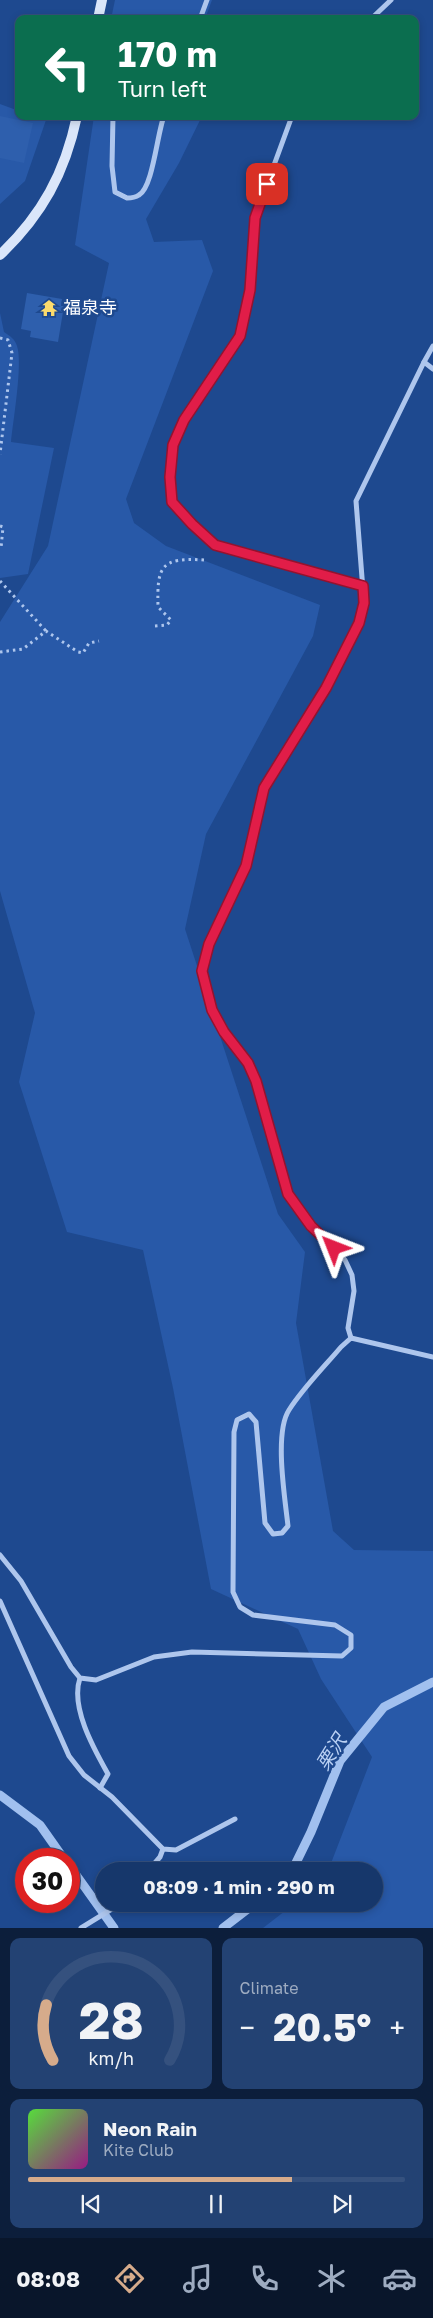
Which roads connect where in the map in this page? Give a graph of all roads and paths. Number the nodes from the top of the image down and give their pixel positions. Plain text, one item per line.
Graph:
1 (102, 0) edge
2 (207, 0) edge
3 (392, 0) edge
4 (99, 15) edge
5 (201, 15) edge
6 (375, 15) edge
7 (76, 120) edge
8 (113, 120) edge
9 (163, 120) edge
10 (291, 120) edge
11 (0, 255) edge
12 (0, 338) edge
13 (433, 346) edge
14 (424, 362) junction
15 (433, 369) edge
16 (0, 454) edge
17 (0, 526) edge
18 (1, 548) edge
19 (236, 551) junction
20 (0, 581) edge
21 (363, 586) junction
22 (155, 626) dead end
23 (46, 631) junction
24 (99, 641) dead end
25 (0, 652) edge
26 (351, 1338) junction
27 (433, 1357) edge
28 (0, 1555) edge
29 (0, 1601) edge
30 (80, 1678) junction
31 (100, 1788) junction
32 (235, 1819) dead end
33 (163, 1849) junction
34 (156, 1862) edge
35 (107, 1912) edge
36 (81, 1928) edge

1 - 4 street
2 - 5 street
3 - 6 street
7 - 11 street
8 - 9 street
10 - 19 street
12 - 16 path
13 - 14 street
14 - 15 street
14 - 21 street
17 - 18 path
19 - 21 street
19 - 22 path
20 - 23 path
21 - 26 street
23 - 24 path
23 - 25 path
26 - 27 street
26 - 30 street
28 - 30 street
29 - 31 street
30 - 31 street
31 - 33 street
32 - 33 street
33 - 34 street
35 - 36 street

